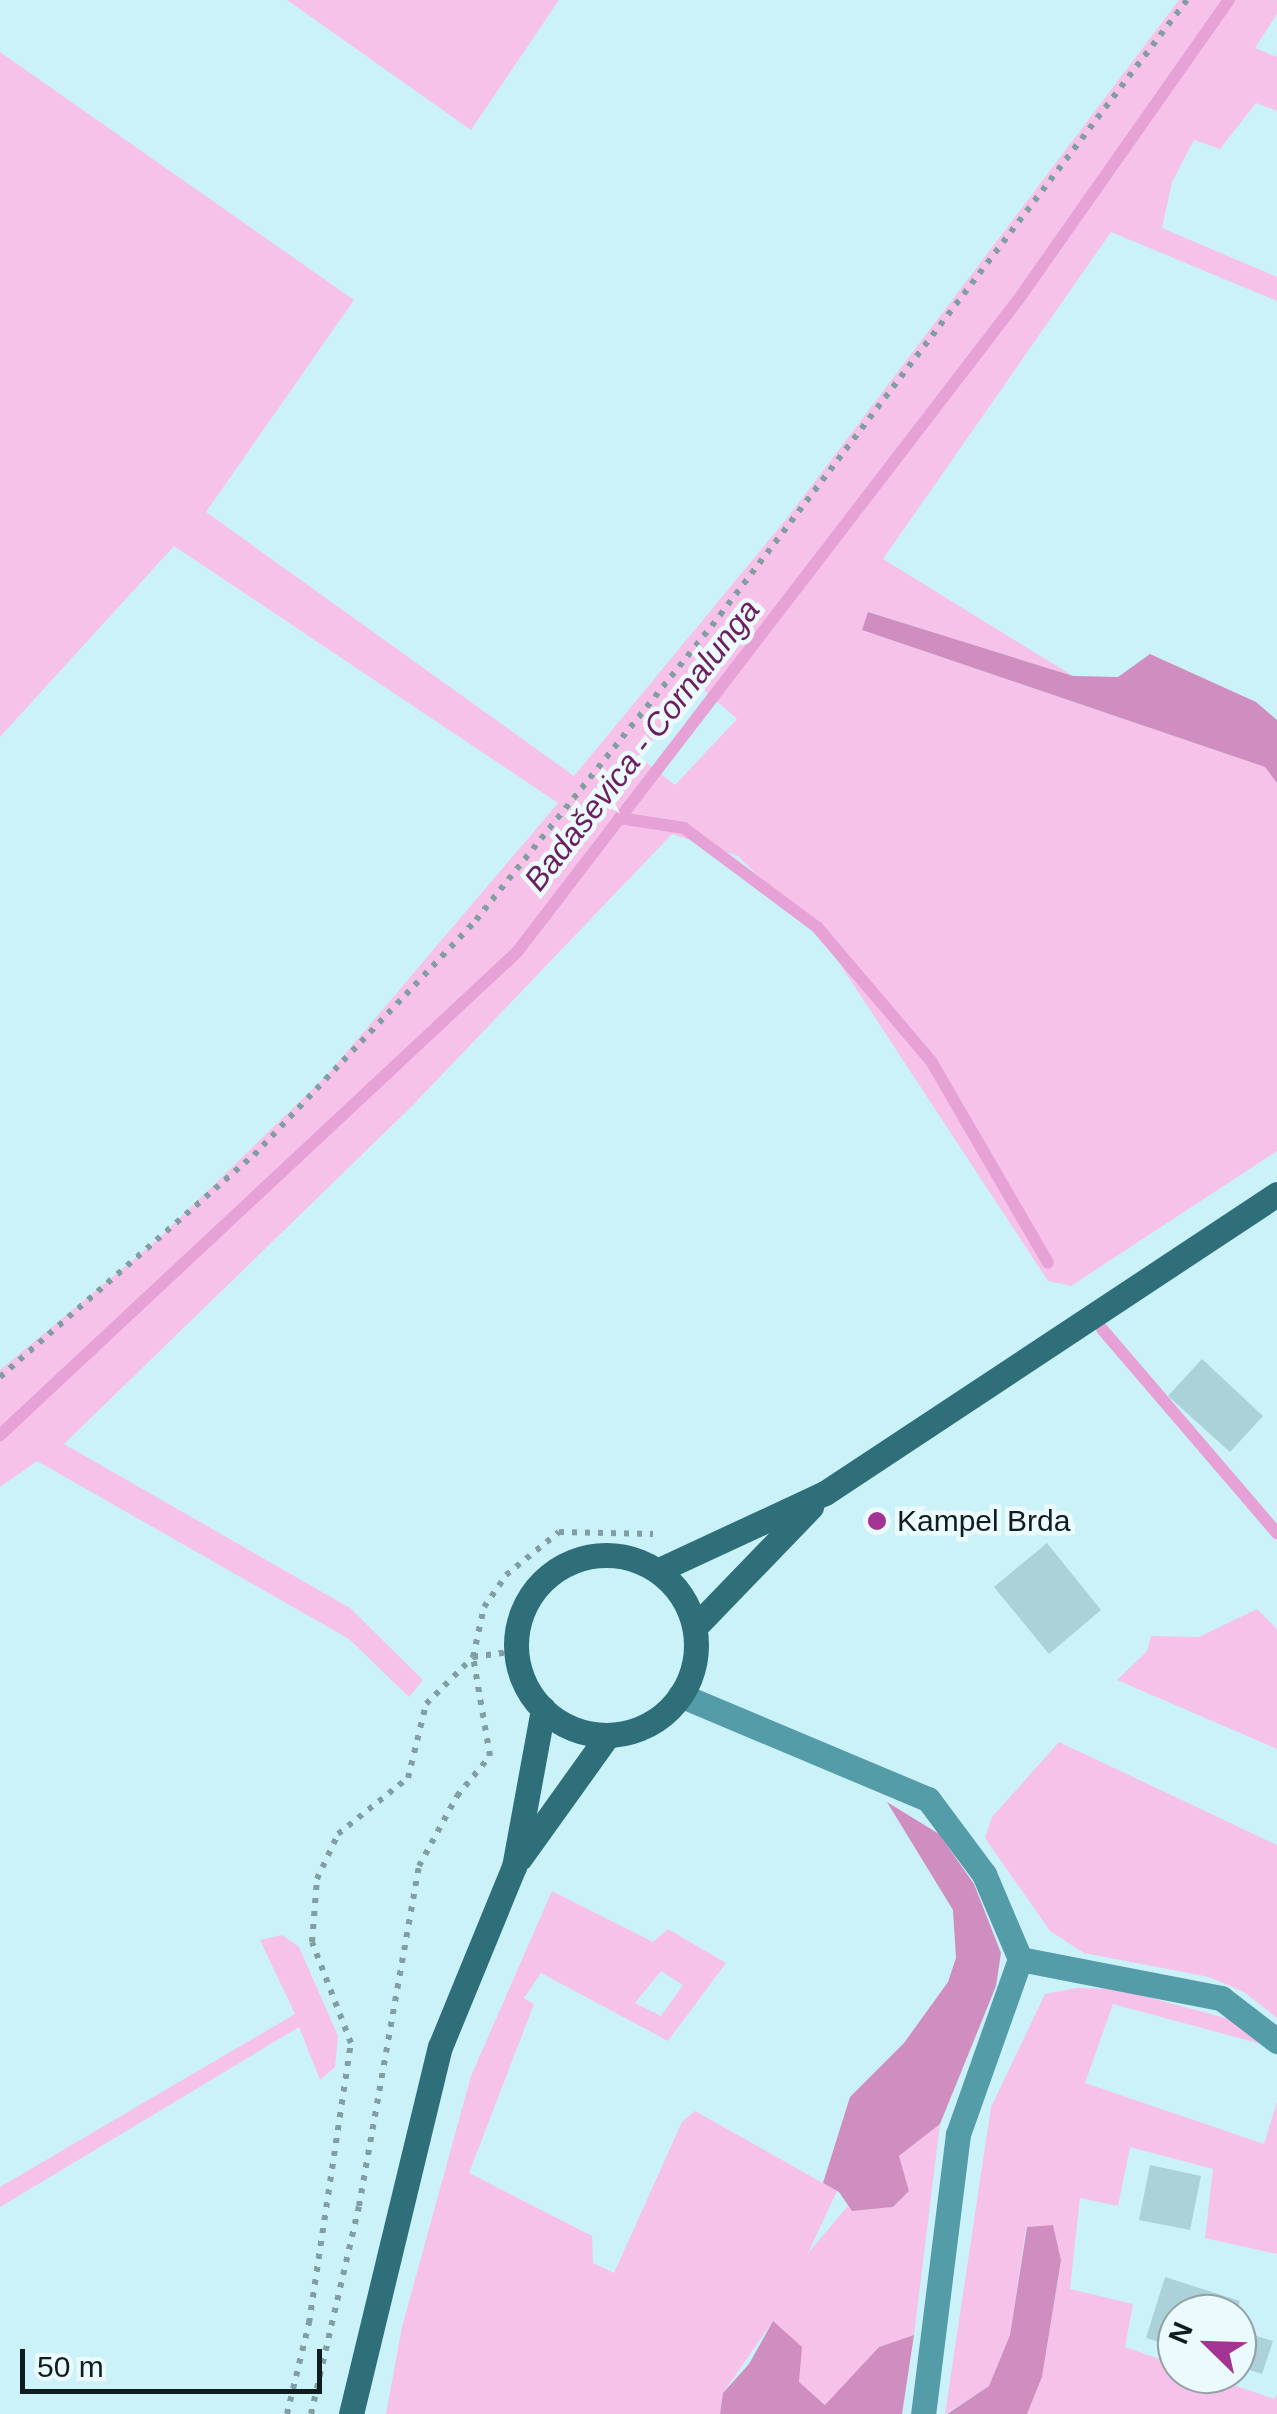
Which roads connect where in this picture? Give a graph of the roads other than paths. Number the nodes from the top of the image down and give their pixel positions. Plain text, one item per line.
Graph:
1 (1277, 1194) edge
2 (825, 1493) junction
3 (659, 1570) junction
4 (695, 1627) junction
5 (680, 1695) junction
6 (543, 1710) junction
7 (608, 1735) junction
8 (514, 1867) junction
9 (1020, 1959) junction
10 (1277, 2041) edge
11 (351, 2414) edge
12 (922, 2414) edge

1 - 2 street
2 - 3 street
2 - 4 street
3 - 4 street
3 - 6 street
4 - 5 street
5 - 7 street
5 - 9 street
6 - 7 street
6 - 8 street
7 - 8 street
8 - 11 street
9 - 10 street
9 - 12 street

